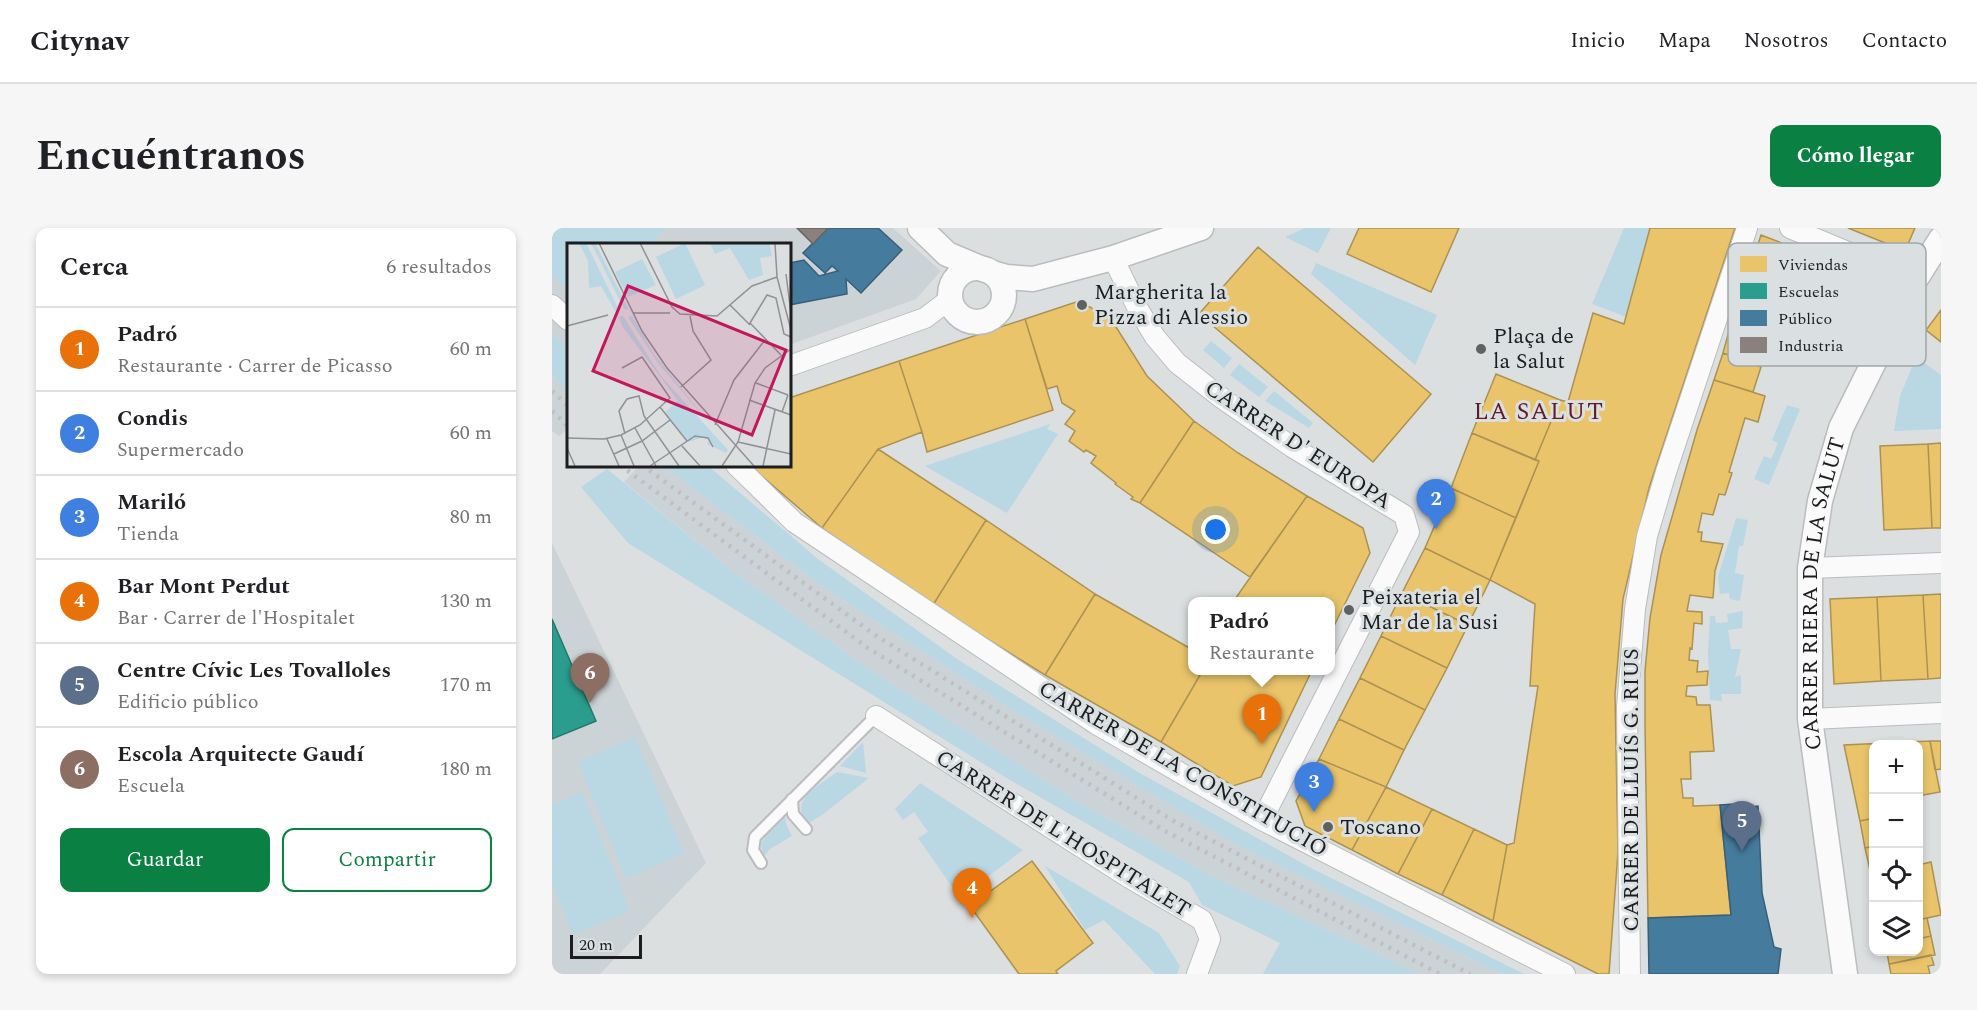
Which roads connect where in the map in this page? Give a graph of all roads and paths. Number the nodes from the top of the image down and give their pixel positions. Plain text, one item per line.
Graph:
1 (920, 228) edge
2 (1201, 228) edge
3 (1747, 228) edge
4 (1790, 228) edge
5 (1941, 238) edge
6 (1742, 243) edge
7 (1826, 243) edge
8 (947, 254) junction
9 (1113, 258) junction
10 (1926, 262) edge
11 (989, 271) junction
12 (1033, 279) junction
13 (1728, 285) edge
14 (950, 293) junction
15 (552, 305) edge
16 (1002, 305) junction
17 (567, 319) edge
18 (790, 366) edge
19 (1872, 366) edge
20 (737, 466) edge
21 (1941, 563) edge
22 (1810, 568) junction
23 (1941, 713) edge
24 (876, 716) joint
25 (1810, 719) junction
26 (792, 799) junction
27 (1262, 820) junction
28 (806, 830) dead end
29 (761, 863) dead end
30 (1197, 974) edge
31 (1565, 974) edge
32 (1630, 974) edge
33 (1845, 974) edge

1 - 8 street
2 - 9 street
3 - 6 street, CARRER DE LLUÍS G. RIUS
4 - 7 street
5 - 10 street, CARRER RIERA DE LA SALUT
8 - 11 street
8 - 14 street
9 - 12 street
9 - 27 street, CARRER D' EUROPA
11 - 12 street
11 - 14 street
11 - 16 street
12 - 16 street
13 - 32 street, CARRER DE LLUÍS G. RIUS
14 - 16 street
14 - 18 street
15 - 17 street
19 - 22 street, CARRER RIERA DE LA SALUT
20 - 27 street, CARRER DE LA CONSTITUCIÓ
21 - 22 street
22 - 25 street, CARRER RIERA DE LA SALUT
23 - 25 street
24 - 26 lane
24 - 30 street, CARRER DE L'HOSPITALET
25 - 33 street, CARRER RIERA DE LA SALUT
26 - 28 lane
26 - 29 lane
27 - 31 street, CARRER DE LA CONSTITUCIÓ

